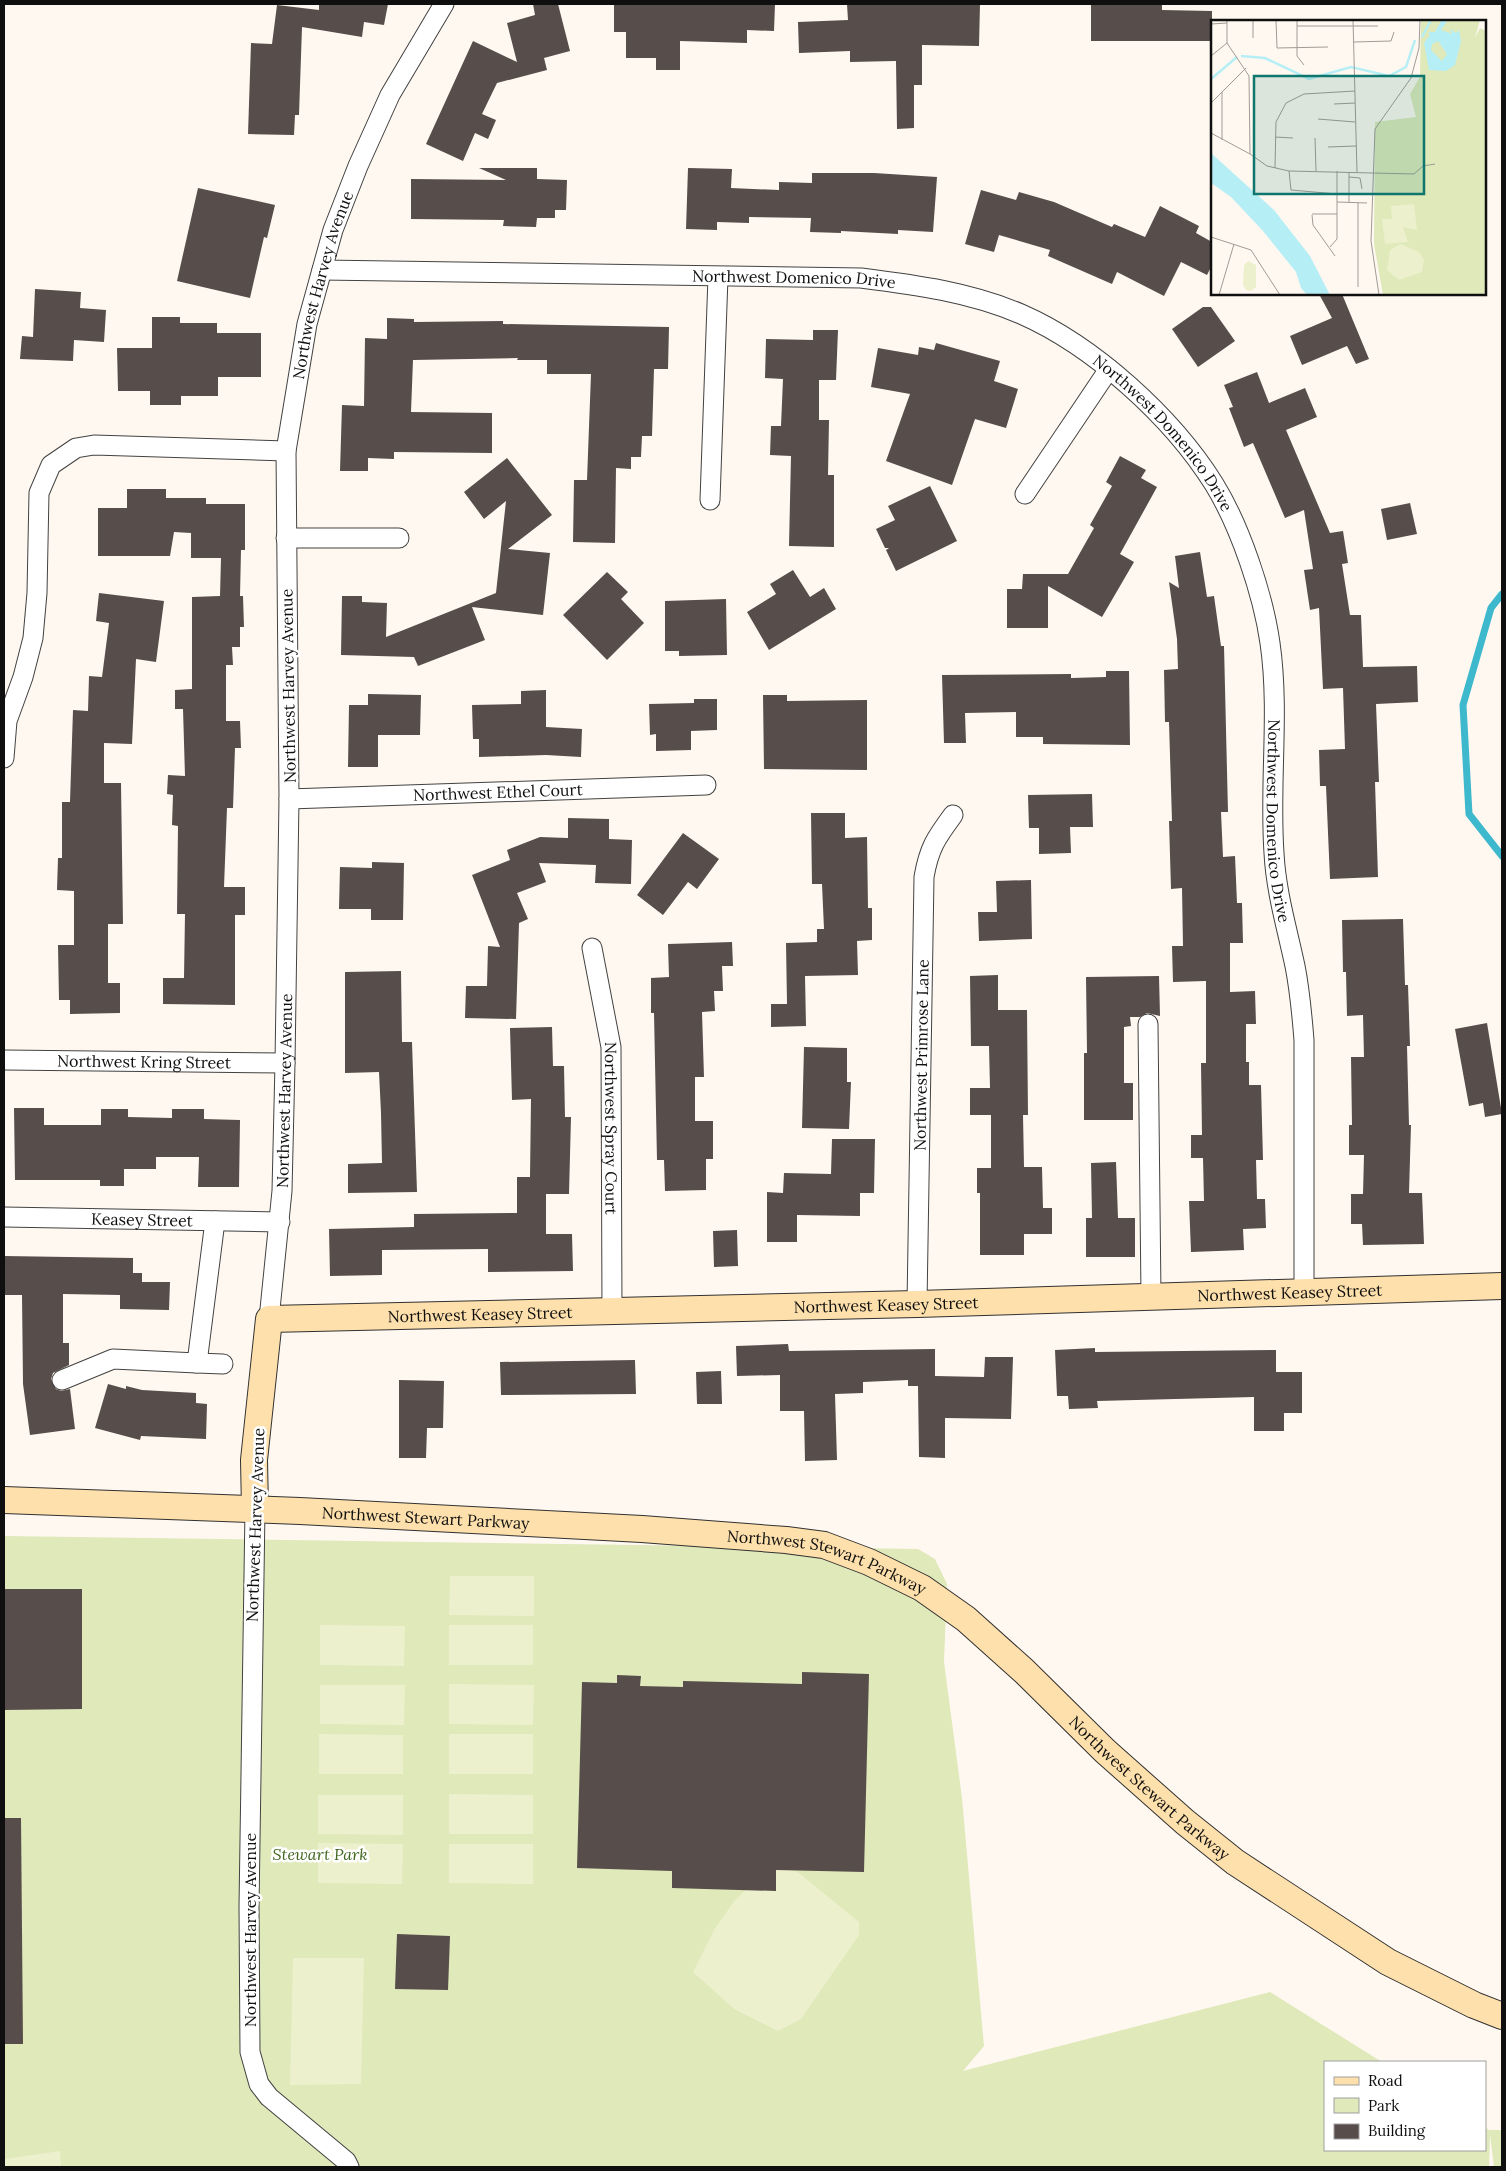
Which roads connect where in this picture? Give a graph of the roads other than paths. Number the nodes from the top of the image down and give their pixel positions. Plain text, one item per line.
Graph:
1 (444, 4) edge
2 (322, 270) junction
3 (718, 277) junction
4 (1109, 369) junction
5 (286, 451) junction
6 (1025, 494) dead end
7 (710, 500) dead end
8 (286, 538) junction
9 (399, 538) dead end
10 (4, 758) edge
11 (706, 785) dead end
12 (290, 799) junction
13 (953, 815) dead end
14 (592, 948) dead end
15 (1148, 1024) dead end
16 (4, 1060) edge
17 (285, 1063) junction
18 (4, 1217) edge
19 (214, 1221) junction
20 (280, 1222) junction
21 (1502, 1286) edge
22 (1304, 1291) junction
23 (1151, 1296) junction
24 (917, 1304) junction
25 (612, 1312) junction
26 (269, 1319) junction
27 (197, 1363) junction
28 (223, 1364) dead end
29 (62, 1380) dead end
30 (4, 1500) edge
31 (255, 1509) junction
32 (1502, 2016) edge
33 (348, 2167) edge

1 - 2 street, Northwest Harvey Avenue
2 - 3 street, Northwest Domenico Drive
2 - 5 street, Northwest Harvey Avenue
3 - 4 street, Northwest Domenico Drive
3 - 7 street
4 - 6 street
4 - 22 street, Northwest Domenico Drive
5 - 8 street, Northwest Harvey Avenue
5 - 10 street
8 - 9 street
8 - 12 street, Northwest Harvey Avenue
11 - 12 street, Northwest Ethel Court
12 - 17 street, Northwest Harvey Avenue
13 - 24 street, Northwest Primrose Lane
14 - 25 street, Northwest Spray Court
15 - 23 street
16 - 17 street, Northwest Kring Street
17 - 20 street, Northwest Harvey Avenue
18 - 19 street, Keasey Street
19 - 20 street, Keasey Street
19 - 27 street
20 - 26 street, Northwest Harvey Avenue
21 - 22 main road, Northwest Keasey Street
22 - 23 main road, Northwest Keasey Street
23 - 24 main road, Northwest Keasey Street
24 - 25 main road, Northwest Keasey Street
25 - 26 main road, Northwest Keasey Street
26 - 31 main road, Northwest Harvey Avenue
27 - 28 street
27 - 29 street
30 - 31 main road, Northwest Stewart Parkway
31 - 32 main road, Northwest Stewart Parkway
31 - 33 street, Northwest Harvey Avenue

